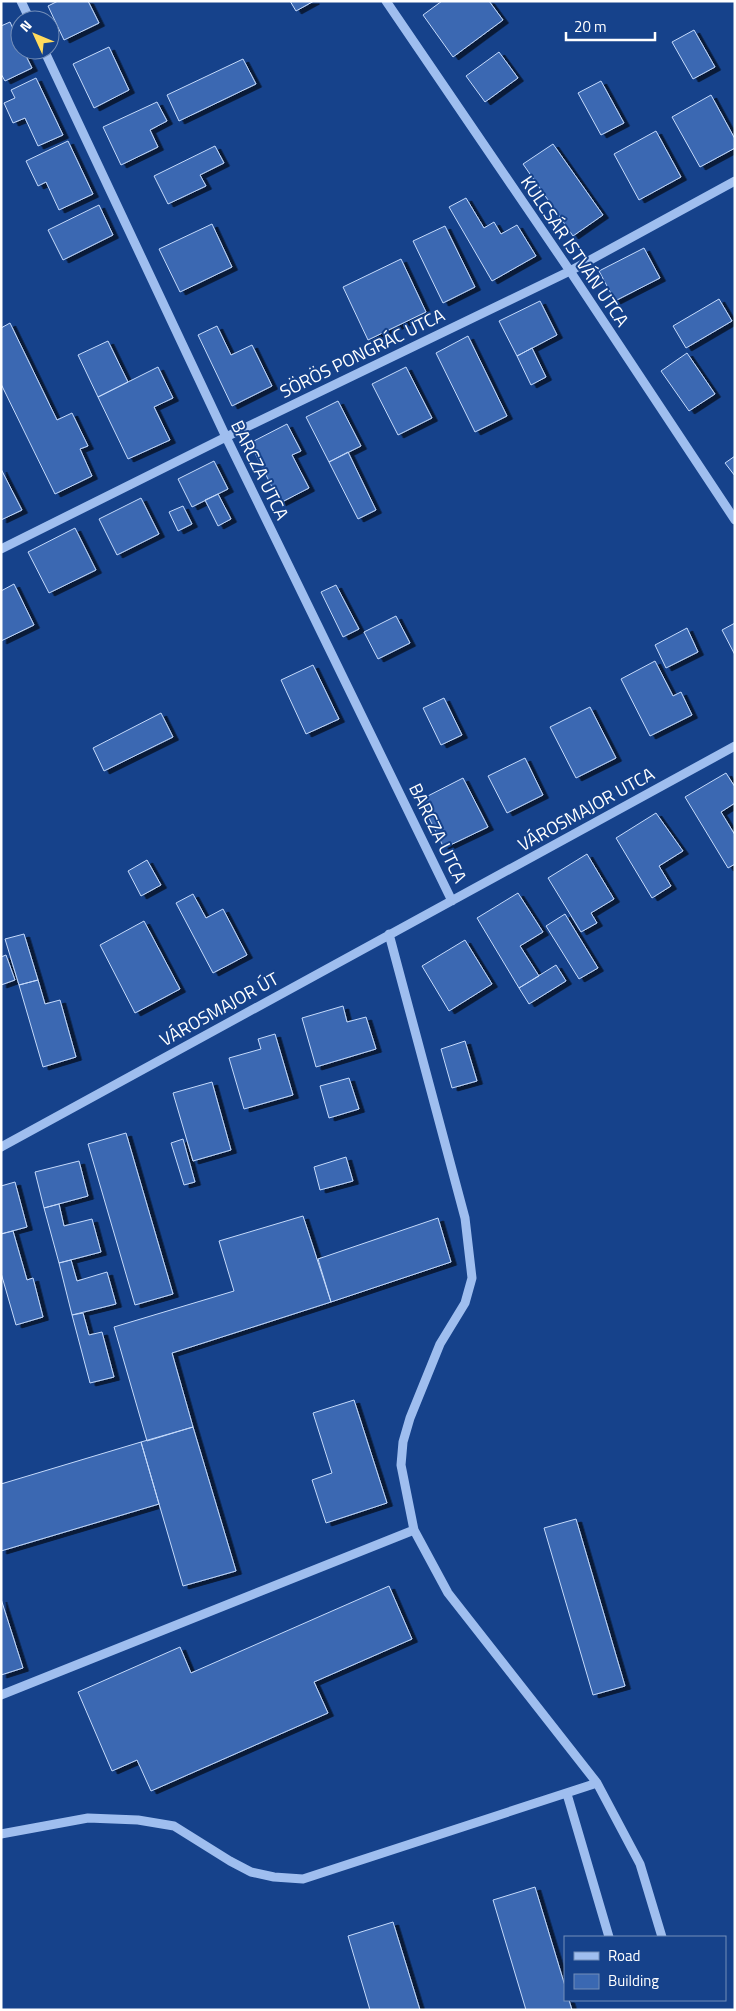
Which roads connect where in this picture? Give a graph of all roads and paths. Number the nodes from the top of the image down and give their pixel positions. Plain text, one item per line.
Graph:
1 (386, 1) edge
2 (49, 60) edge
3 (735, 181) edge
4 (570, 271) junction
5 (226, 437) junction
6 (735, 520) edge
7 (1, 549) edge
8 (735, 746) edge
9 (452, 900) junction
10 (389, 934) junction
11 (1, 1147) edge
12 (414, 1530) junction
13 (1, 1695) edge
14 (597, 1783) junction
15 (567, 1794) junction
16 (1, 1834) edge
17 (609, 1936) edge
18 (662, 1936) edge

1 - 4 street, KULCSÁR ISTVÁN UTCA
2 - 5 street, BARCZA UTCA
3 - 4 street, SÖRÖS PONGRÁC UTCA
4 - 5 street, SÖRÖS PONGRÁC UTCA
4 - 6 street, KULCSÁR ISTVÁN UTCA
5 - 7 street, SÖRÖS PONGRÁC UTCA
5 - 9 street, BARCZA UTCA
8 - 9 street, VÁROSMAJOR UTCA
9 - 10 street, VÁROSMAJOR ÚT
10 - 11 street, VÁROSMAJOR ÚT
10 - 12 street
12 - 13 street
12 - 14 street
14 - 15 street
14 - 18 street
15 - 16 street
15 - 17 street

